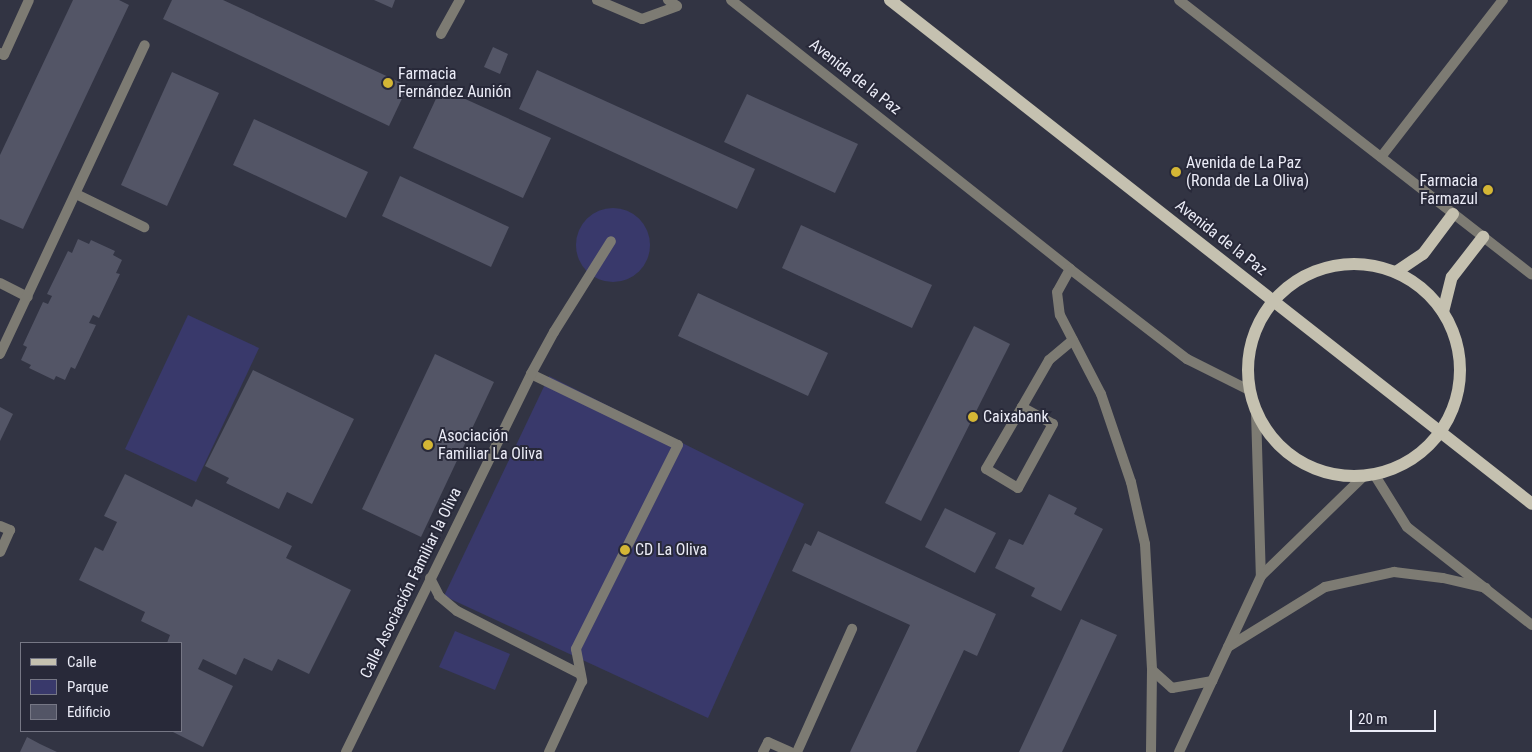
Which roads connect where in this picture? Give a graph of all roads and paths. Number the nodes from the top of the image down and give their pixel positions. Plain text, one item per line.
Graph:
1 (29, 0) edge
2 (460, 0) edge
3 (596, 0) edge
4 (668, 0) edge
5 (731, 0) edge
6 (890, 0) edge
7 (1179, 0) edge
8 (1503, 0) edge
9 (441, 34) dead end
10 (145, 45) dead end
11 (0, 53) edge
12 (1380, 157) junction
13 (76, 194) junction
14 (1453, 214) junction
15 (144, 227) dead end
16 (1483, 237) junction
17 (611, 241) dead end
18 (1070, 269) junction
19 (1396, 272) junction
20 (1532, 275) edge
21 (0, 283) edge
22 (28, 296) junction
23 (1274, 300) junction
24 (1443, 312) junction
25 (1073, 340) junction
26 (0, 354) edge
27 (531, 374) junction
28 (1250, 390) junction
29 (1022, 408) junction
30 (1256, 412) junction
31 (1441, 432) junction
32 (1370, 475) junction
33 (1532, 504) edge
34 (0, 526) edge
35 (0, 552) edge
36 (1261, 576) junction
37 (430, 578) junction
38 (1486, 588) junction
39 (1532, 624) edge
40 (852, 629) dead end
41 (1228, 647) junction
42 (1152, 670) junction
43 (581, 677) junction
44 (1212, 681) junction
45 (346, 752) edge
46 (549, 752) edge
47 (763, 752) edge
48 (790, 752) edge
49 (797, 752) edge
50 (1151, 752) edge
51 (1179, 752) edge

1 - 11 street
2 - 9 street
3 - 4 street
5 - 18 street, Avenida de la Paz
6 - 23 main road, Avenida de la Paz
7 - 12 street
8 - 12 street
10 - 13 street
12 - 14 street
13 - 15 street
13 - 22 street
14 - 16 street
14 - 19 main road
16 - 20 street
16 - 24 main road
17 - 27 street, Calle Asociación Familiar la Oliva
18 - 25 street
18 - 28 street, Avenida de la Paz
19 - 23 main road
19 - 24 main road
21 - 22 street
22 - 26 street
23 - 28 main road
23 - 31 main road, Avenida de la Paz
24 - 31 main road
25 - 29 street
25 - 42 street
27 - 37 street, Calle Asociación Familiar la Oliva
27 - 43 street
28 - 30 main road
29 - 29 street
30 - 32 main road
30 - 36 street
31 - 32 main road
31 - 33 main road, Avenida de la Paz
32 - 36 street
32 - 38 street
34 - 35 street
36 - 41 street
37 - 43 street
37 - 45 street, Calle Asociación Familiar la Oliva
38 - 39 street
38 - 41 street
40 - 49 street
41 - 44 street
42 - 44 street
42 - 50 street
43 - 46 street
44 - 51 street
47 - 48 street

